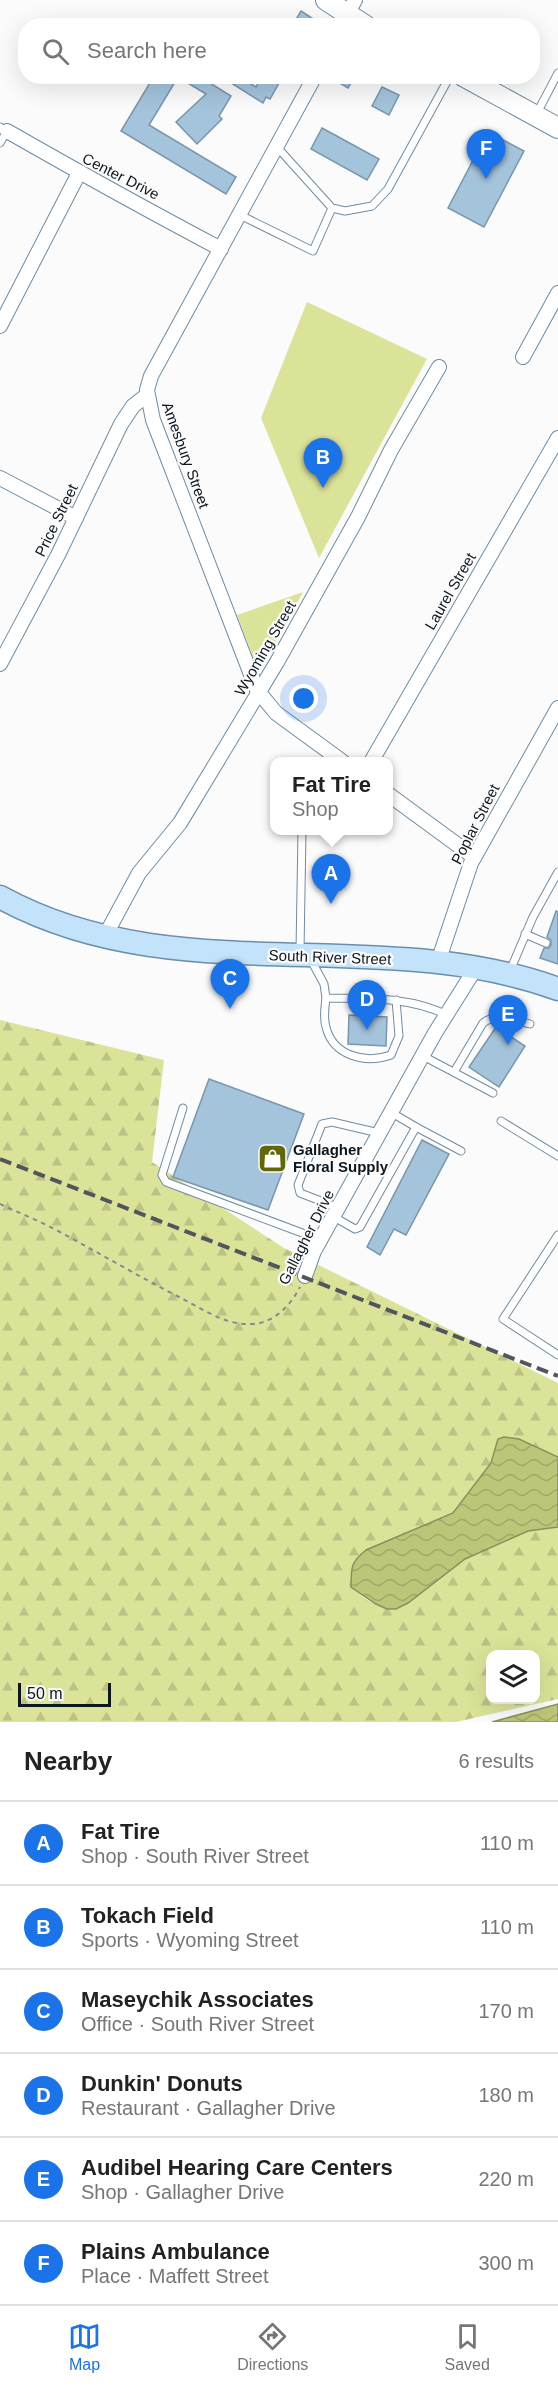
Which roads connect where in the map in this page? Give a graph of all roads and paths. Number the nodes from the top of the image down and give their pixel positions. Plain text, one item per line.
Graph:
1 (326, 0) edge
2 (348, 13) edge
3 (558, 73) edge
4 (311, 84) edge
5 (446, 84) edge
6 (477, 84) edge
7 (535, 115) junction
8 (558, 128) edge
9 (2, 134) edge
10 (277, 147) junction
11 (79, 173) junction
12 (332, 208) junction
13 (240, 215) junction
14 (221, 249) junction
15 (558, 293) edge
16 (0, 326) edge
17 (523, 357) dead end
18 (439, 367) dead end
19 (147, 395) junction
20 (558, 438) edge
21 (0, 478) edge
22 (76, 518) junction
23 (0, 664) edge
24 (258, 692) junction
25 (558, 708) edge
26 (337, 757) edge
27 (374, 757) edge
28 (393, 798) edge
29 (303, 835) edge
30 (474, 857) junction
31 (558, 872) edge
32 (0, 897) edge
33 (525, 934) junction
34 (105, 936) junction
35 (546, 943) dead end
36 (304, 956) junction
37 (438, 962) junction
38 (477, 966) junction
39 (509, 973) junction
40 (558, 989) edge
41 (326, 998) junction
42 (396, 1000) junction
43 (447, 1015) junction
44 (530, 1024) dead end
45 (423, 1056) junction
46 (454, 1072) junction
47 (493, 1093) dead end
48 (183, 1108) dead end
49 (392, 1113) junction
50 (501, 1121) dead end
51 (416, 1127) junction
52 (381, 1133) junction
53 (461, 1151) dead end
54 (558, 1156) edge
55 (0, 1204) edge
56 (336, 1212) junction
57 (558, 1235) edge
58 (321, 1240) junction
59 (305, 1276) joint
60 (558, 1355) edge

1 - 2 main road
3 - 7 lane
4 - 10 street, Amesbury Street
5 - 12 lane
6 - 7 main road
7 - 8 main road
9 - 11 street, Center Drive
10 - 12 lane
10 - 13 street, Amesbury Street
11 - 14 street, Center Drive
11 - 16 street
12 - 13 lane
13 - 14 street, Amesbury Street
14 - 19 street, Amesbury Street
15 - 17 street
18 - 24 street, Wyoming Street
19 - 22 street, Price Street
19 - 24 street, Amesbury Street
20 - 27 street, Laurel Street
21 - 22 street
22 - 23 street, Price Street
24 - 26 street, Amesbury Street
24 - 34 street, Wyoming Street
25 - 30 street, Poplar Street
28 - 30 street
29 - 36 lane
30 - 37 street, Poplar Street
31 - 33 lane
32 - 34 main road, South River Street
33 - 35 lane
33 - 39 lane
34 - 36 main road, South River Street
36 - 37 main road, South River Street
36 - 41 lane
37 - 38 main road, South River Street
38 - 39 main road, South River Street
38 - 43 street, Gallagher Drive
39 - 40 main road, South River Street
41 - 42 lane
41 - 42 lane
42 - 43 lane
43 - 45 street, Gallagher Drive
44 - 46 lane
45 - 46 lane
45 - 49 street, Gallagher Drive
46 - 47 lane
48 - 58 lane
49 - 51 lane
49 - 52 street, Gallagher Drive
50 - 54 lane
51 - 53 lane
51 - 56 lane
52 - 56 street, Gallagher Drive
52 - 56 lane
55 - 59 path, Gallagher Drive
56 - 58 street, Gallagher Drive
57 - 60 lane
58 - 59 street, Gallagher Drive

